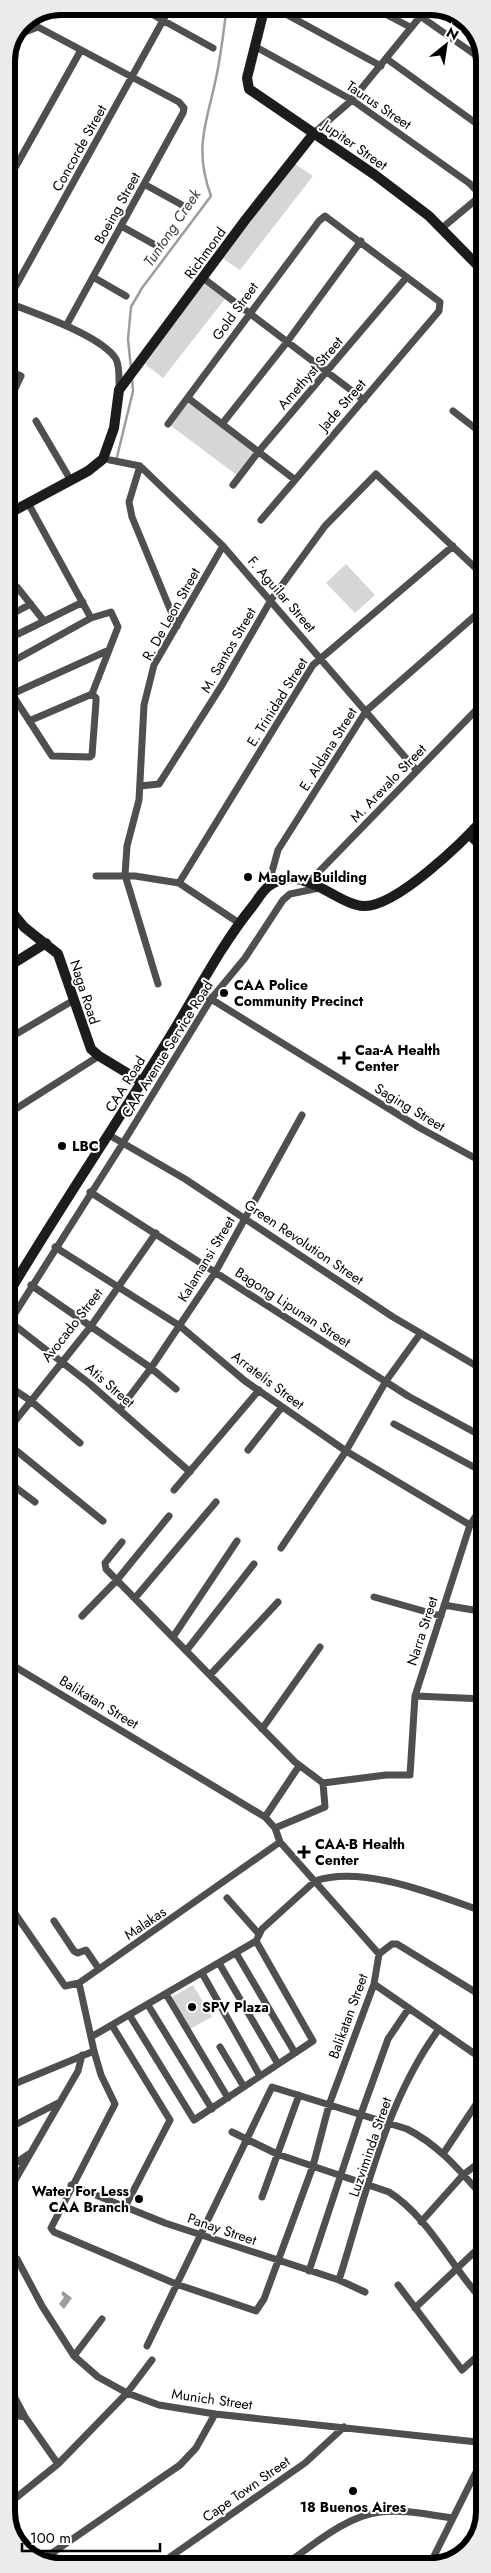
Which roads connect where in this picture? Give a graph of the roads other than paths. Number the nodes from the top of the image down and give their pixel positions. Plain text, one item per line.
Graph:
1 (152, 15) edge
2 (166, 15) edge
3 (263, 15) edge
4 (288, 15) edge
5 (387, 15) edge
6 (420, 16) joint
7 (163, 21) junction
8 (410, 27) junction
9 (27, 31) edge
10 (256, 47) junction
11 (214, 48) dead end
12 (81, 50) junction
13 (473, 52) joint
14 (476, 54) edge
15 (387, 58) junction
16 (381, 66) junction
17 (132, 77) junction
18 (352, 100) junction
19 (476, 123) edge
20 (314, 133) junction
21 (15, 168) edge
22 (144, 184) junction
23 (476, 189) edge
24 (476, 200) edge
25 (182, 205) dead end
26 (121, 226) junction
27 (442, 228) junction
28 (361, 241) junction
29 (157, 246) dead end
30 (476, 263) edge
31 (93, 277) junction
32 (203, 278) junction
33 (406, 278) junction
34 (15, 288) edge
35 (126, 296) dead end
36 (15, 305) edge
37 (249, 312) junction
38 (66, 326) junction
39 (286, 342) junction
40 (15, 373) edge
41 (328, 373) junction
42 (122, 386) junction
43 (15, 389) edge
44 (188, 398) junction
45 (364, 400) junction
46 (453, 411) dead end
47 (36, 421) dead end
48 (168, 424) dead end
49 (222, 424) junction
50 (476, 428) edge
51 (259, 451) junction
52 (110, 460) dead end
53 (140, 466) junction
54 (70, 479) junction
55 (294, 479) junction
56 (233, 486) dead end
57 (28, 503) junction
58 (15, 510) edge
59 (261, 520) dead end
60 (223, 546) junction
61 (454, 546) junction
62 (476, 568) edge
63 (15, 588) edge
64 (272, 600) junction
65 (83, 602) junction
66 (31, 604) junction
67 (15, 612) edge
68 (476, 615) edge
69 (91, 618) junction
70 (44, 622) junction
71 (178, 626) junction
72 (15, 636) edge
73 (109, 650) junction
74 (321, 658) junction
75 (15, 660) edge
76 (15, 693) edge
77 (92, 694) junction
78 (15, 699) edge
79 (476, 710) edge
80 (366, 711) junction
81 (29, 721) junction
82 (417, 771) junction
83 (140, 786) junction
84 (476, 828) edge
85 (470, 835) junction
86 (476, 841) edge
87 (125, 875) junction
88 (96, 876) dead end
89 (310, 882) junction
90 (179, 883) junction
91 (268, 886) junction
92 (322, 888) junction
93 (15, 916) edge
94 (240, 923) junction
95 (46, 943) junction
96 (15, 962) edge
97 (158, 984) dead end
98 (198, 991) junction
99 (211, 999) junction
100 (74, 1000) junction
101 (15, 1035) edge
102 (99, 1056) junction
103 (142, 1082) junction
104 (15, 1109) edge
105 (302, 1115) dead end
106 (109, 1135) junction
107 (123, 1143) junction
108 (476, 1160) edge
109 (90, 1192) junction
110 (245, 1218) junction
111 (156, 1233) junction
112 (55, 1247) junction
113 (216, 1272) junction
114 (15, 1282) edge
115 (31, 1285) junction
116 (120, 1286) junction
117 (15, 1312) edge
118 (91, 1326) junction
119 (180, 1326) junction
120 (15, 1329) edge
121 (420, 1334) junction
122 (62, 1361) junction
123 (476, 1366) edge
124 (152, 1368) junction
125 (386, 1381) junction
126 (176, 1389) dead end
127 (259, 1390) junction
128 (15, 1391) edge
129 (30, 1401) junction
130 (282, 1407) junction
131 (120, 1409) junction
132 (15, 1420) edge
133 (394, 1424) dead end
134 (476, 1433) edge
135 (80, 1443) dead end
136 (15, 1450) edge
137 (248, 1450) dead end
138 (346, 1451) junction
139 (476, 1469) edge
140 (190, 1472) junction
141 (15, 1488) edge
142 (174, 1490) dead end
143 (35, 1502) dead end
144 (216, 1502) dead end
145 (476, 1515) edge
146 (168, 1516) dead end
147 (103, 1521) dead end
148 (470, 1525) junction
149 (237, 1541) dead end
150 (122, 1542) dead end
151 (281, 1548) dead end
152 (254, 1564) dead end
153 (117, 1580) junction
154 (374, 1597) dead end
155 (135, 1598) junction
156 (278, 1602) dead end
157 (444, 1605) junction
158 (476, 1611) edge
159 (82, 1616) dead end
160 (440, 1616) junction
161 (173, 1637) junction
162 (320, 1647) dead end
163 (186, 1650) junction
164 (15, 1667) edge
165 (210, 1675) junction
166 (415, 1696) junction
167 (476, 1699) edge
168 (262, 1728) junction
169 (299, 1766) junction
170 (323, 1782) junction
171 (265, 1816) junction
172 (274, 1828) junction
173 (280, 1842) junction
174 (315, 1881) junction
175 (227, 1898) dead end
176 (476, 1909) edge
177 (15, 1914) edge
178 (54, 1921) dead end
179 (258, 1933) junction
180 (256, 1941) junction
181 (236, 1952) junction
182 (379, 1954) junction
183 (219, 1963) junction
184 (99, 1969) junction
185 (202, 1973) junction
186 (79, 1983) junction
187 (374, 1984) junction
188 (476, 1992) edge
189 (166, 1994) junction
190 (148, 2005) junction
191 (409, 2008) junction
192 (130, 2016) junction
193 (113, 2026) junction
194 (439, 2030) junction
195 (92, 2037) junction
196 (220, 2047) dead end
197 (94, 2051) junction
198 (295, 2053) junction
199 (82, 2055) junction
200 (476, 2055) edge
201 (278, 2064) junction
202 (260, 2076) junction
203 (15, 2084) edge
204 (244, 2087) junction
205 (299, 2095) junction
206 (228, 2098) junction
207 (61, 2102) junction
208 (476, 2104) edge
209 (329, 2105) junction
210 (212, 2109) junction
211 (361, 2114) junction
212 (389, 2123) junction
213 (15, 2124) edge
214 (232, 2132) dead end
215 (245, 2140) junction
216 (31, 2153) junction
217 (277, 2154) junction
218 (443, 2154) junction
219 (15, 2164) edge
220 (476, 2165) edge
221 (312, 2166) junction
222 (463, 2174) junction
223 (341, 2176) junction
224 (15, 2180) edge
225 (71, 2185) junction
226 (369, 2186) junction
227 (476, 2189) edge
228 (262, 2197) dead end
229 (125, 2207) junction
230 (421, 2222) junction
231 (201, 2233) junction
232 (476, 2251) edge
233 (15, 2257) edge
234 (278, 2262) junction
235 (457, 2270) junction
236 (309, 2271) junction
237 (339, 2280) junction
238 (176, 2284) junction
239 (398, 2286) dead end
240 (366, 2292) dead end
241 (476, 2292) edge
242 (415, 2308) junction
243 (102, 2319) dead end
244 (147, 2346) dead end
245 (74, 2356) junction
246 (476, 2357) edge
247 (152, 2360) dead end
248 (127, 2393) junction
249 (15, 2398) edge
250 (215, 2414) junction
251 (15, 2415) edge
252 (25, 2417) junction
253 (344, 2426) junction
254 (476, 2442) edge
255 (58, 2464) junction
256 (476, 2472) edge
257 (15, 2499) edge
258 (453, 2518) junction
259 (48, 2556) edge
260 (168, 2558) edge
261 (295, 2558) edge
262 (433, 2558) edge

1 - 7 street
2 - 7 street, Concorde Street
3 - 10 main road
4 - 16 street
5 - 8 street
6 - 8 street
6 - 13 street
7 - 11 street
7 - 17 street, Concorde Street
8 - 15 street
9 - 12 street
10 - 18 street, Taurus Street
10 - 20 main road, Jupiter Street
12 - 17 street
12 - 21 street
13 - 14 street
15 - 16 street
15 - 19 street
16 - 18 street
17 - 22 street, Boeing Street
17 - 34 street, Concorde Street
18 - 20 street
18 - 23 street, Taurus Street
20 - 27 main road, Jupiter Street
20 - 32 main road, Richmond
22 - 25 street
22 - 26 street, Boeing Street
24 - 27 street
26 - 29 street
26 - 31 street, Boeing Street
27 - 30 main road
28 - 33 street
28 - 37 street, Gold Street
28 - 39 street
31 - 35 street
31 - 38 street, Boeing Street
32 - 37 street
32 - 42 main road, Richmond
33 - 41 street, Amethyst Street
33 - 45 street, Jade Street
36 - 38 street
37 - 39 street
37 - 44 street, Gold Street
38 - 42 street
39 - 41 street
39 - 49 street
40 - 43 street
41 - 45 street
41 - 51 street, Amethyst Street
42 - 54 main road
44 - 48 street, Gold Street
44 - 49 street
45 - 55 street, Jade Street
46 - 50 street
47 - 54 street
49 - 51 street
51 - 55 street
51 - 56 street, Amethyst Street
52 - 53 street
53 - 60 street, F. Aguilar Street
53 - 71 street
54 - 57 main road
55 - 59 street, Jade Street
57 - 58 main road
57 - 65 street
60 - 64 street, F. Aguilar Street
60 - 71 street, R. De Leon Street
61 - 62 street
61 - 64 street, M. Santos Street
61 - 74 street, E. Trinidad Street
63 - 66 street
64 - 74 street, F. Aguilar Street
64 - 83 street, M. Santos Street
65 - 69 street
65 - 70 street
66 - 67 street
66 - 70 street
68 - 80 street, E. Aldana Street
69 - 73 street
69 - 75 street
70 - 72 street
71 - 83 street, R. De Leon Street
73 - 76 street
73 - 77 street
74 - 80 street, F. Aguilar Street
74 - 90 street, E. Trinidad Street
77 - 81 street
77 - 81 street
78 - 81 street
79 - 82 street, M. Arevalo Street
80 - 82 street, F. Aguilar Street
80 - 91 street, E. Aldana Street
82 - 89 street, M. Arevalo Street
83 - 87 street, R. De Leon Street
84 - 85 main road
85 - 86 main road
85 - 92 main road
87 - 88 street
87 - 90 street
87 - 97 street
89 - 91 main road
89 - 92 main road
90 - 94 street
91 - 94 main road, CAA Road
92 - 99 street, CAA Avenue Service Road
93 - 95 main road, Naga Road
94 - 98 main road, CAA Road
95 - 96 main road
95 - 100 main road, Naga Road
98 - 99 street, Saging Street
98 - 103 main road, CAA Road
99 - 107 street, CAA Avenue Service Road
99 - 108 street, Saging Street
100 - 101 street
100 - 102 main road, Naga Road
102 - 103 main road, Naga Road
102 - 104 street
103 - 106 main road, CAA Road
105 - 110 street, Kalamansi Street
106 - 107 street, Green Revolution Street
106 - 114 main road, CAA Road
107 - 109 street, CAA Avenue Service Road
107 - 110 street, Green Revolution Street
109 - 111 street, Bagong Lipunan Street
109 - 112 street, CAA Avenue Service Road
110 - 113 street, Kalamansi Street
110 - 121 street, Green Revolution Street
111 - 113 street, Bagong Lipunan Street
111 - 116 street, Avocado Street
112 - 115 street, CAA Avenue Service Road
112 - 116 street, Arratelis Street
113 - 119 street, Kalamansi Street
113 - 125 street, Bagong Lipunan Street
115 - 117 street, CAA Avenue Service Road
115 - 118 street
116 - 118 street, Avocado Street
116 - 119 street, Arratelis Street
118 - 122 street, Avocado Street
118 - 124 street
119 - 124 street, Kalamansi Street
119 - 127 street, Arratelis Street
120 - 122 street, Atis Street
121 - 123 street, Green Revolution Street
121 - 125 street
122 - 129 street, Avocado Street
122 - 131 street, Atis Street
124 - 126 street
124 - 131 street, Kalamansi Street
125 - 134 street, Bagong Lipunan Street
125 - 138 street
127 - 130 street, Arratelis Street
127 - 140 street
128 - 129 street
129 - 132 street, Avocado Street
129 - 135 street
130 - 137 street
130 - 138 street, Arratelis Street
131 - 140 street, Atis Street
133 - 139 street
136 - 147 street
138 - 148 street, Arratelis Street
138 - 151 street
140 - 142 street
141 - 143 street
144 - 155 street
145 - 148 street, Narra Street
146 - 153 street
148 - 157 street, Narra Street
149 - 161 street
150 - 153 street
152 - 163 street
153 - 155 street
153 - 159 street
154 - 160 street
155 - 161 street
156 - 165 street
157 - 158 street
157 - 160 street, Narra Street
160 - 166 street, Narra Street
161 - 163 street
162 - 168 street
163 - 165 street
164 - 171 street, Balikatan Street
165 - 168 street
166 - 167 street
166 - 170 street, Narra Street
168 - 169 street
169 - 170 street
169 - 171 street
170 - 172 street
171 - 172 street, Balikatan Street
172 - 173 street, Balikatan Street
173 - 174 street, Balikatan Street
173 - 184 street, Malakas
174 - 176 street
174 - 179 street
174 - 182 street, Balikatan Street
175 - 179 street
177 - 186 street
178 - 184 street
179 - 180 street
180 - 181 street
180 - 198 street
181 - 183 street
181 - 198 street
182 - 187 street, Balikatan Street
182 - 188 street
183 - 185 street
183 - 201 street
184 - 186 street, Malakas
185 - 189 street
185 - 202 street
186 - 195 street
187 - 191 street
187 - 209 street, Balikatan Street
189 - 190 street
189 - 206 street
190 - 192 street
190 - 210 street
191 - 194 street
191 - 211 street
192 - 193 street
192 - 210 street
193 - 195 street
193 - 229 street
194 - 200 street
194 - 212 street, Luzviminda Street
195 - 197 street
196 - 204 street
197 - 199 street
197 - 225 street
198 - 201 street
199 - 203 street
199 - 207 street
201 - 202 street
202 - 204 street
204 - 206 street
205 - 209 street
205 - 215 street
205 - 217 street
206 - 210 street
207 - 213 street
207 - 216 street
208 - 218 street
209 - 211 street
209 - 221 street, Balikatan Street
211 - 212 street
211 - 223 street
212 - 218 street
212 - 226 street, Luzviminda Street
214 - 215 street
215 - 217 street
215 - 231 street
216 - 219 street
216 - 224 street
217 - 221 street
217 - 228 street
218 - 222 street
220 - 222 street
221 - 223 street
221 - 234 street, Balikatan Street
222 - 227 street
222 - 230 street
223 - 226 street
223 - 236 street
225 - 229 street, Panay Street
225 - 238 street
226 - 230 street
226 - 237 street, Luzviminda Street
229 - 231 street, Panay Street
230 - 235 street
231 - 234 street, Panay Street
231 - 238 street
232 - 235 street
233 - 245 street, Munich Street
234 - 236 street, Panay Street
234 - 238 street, Balikatan Street
235 - 241 street
235 - 242 street
236 - 237 street, Panay Street
237 - 240 street, Panay Street
238 - 244 street
239 - 242 street
242 - 246 street
243 - 245 street
245 - 248 street, Munich Street
247 - 248 street
248 - 250 street, Munich Street
248 - 255 street
249 - 252 street
250 - 253 street, Munich Street
250 - 259 street
251 - 252 street
252 - 255 street
253 - 254 street, Munich Street
253 - 260 street, Cape Town Street
255 - 257 street
256 - 258 street, Munich Street
258 - 261 street
258 - 262 street

